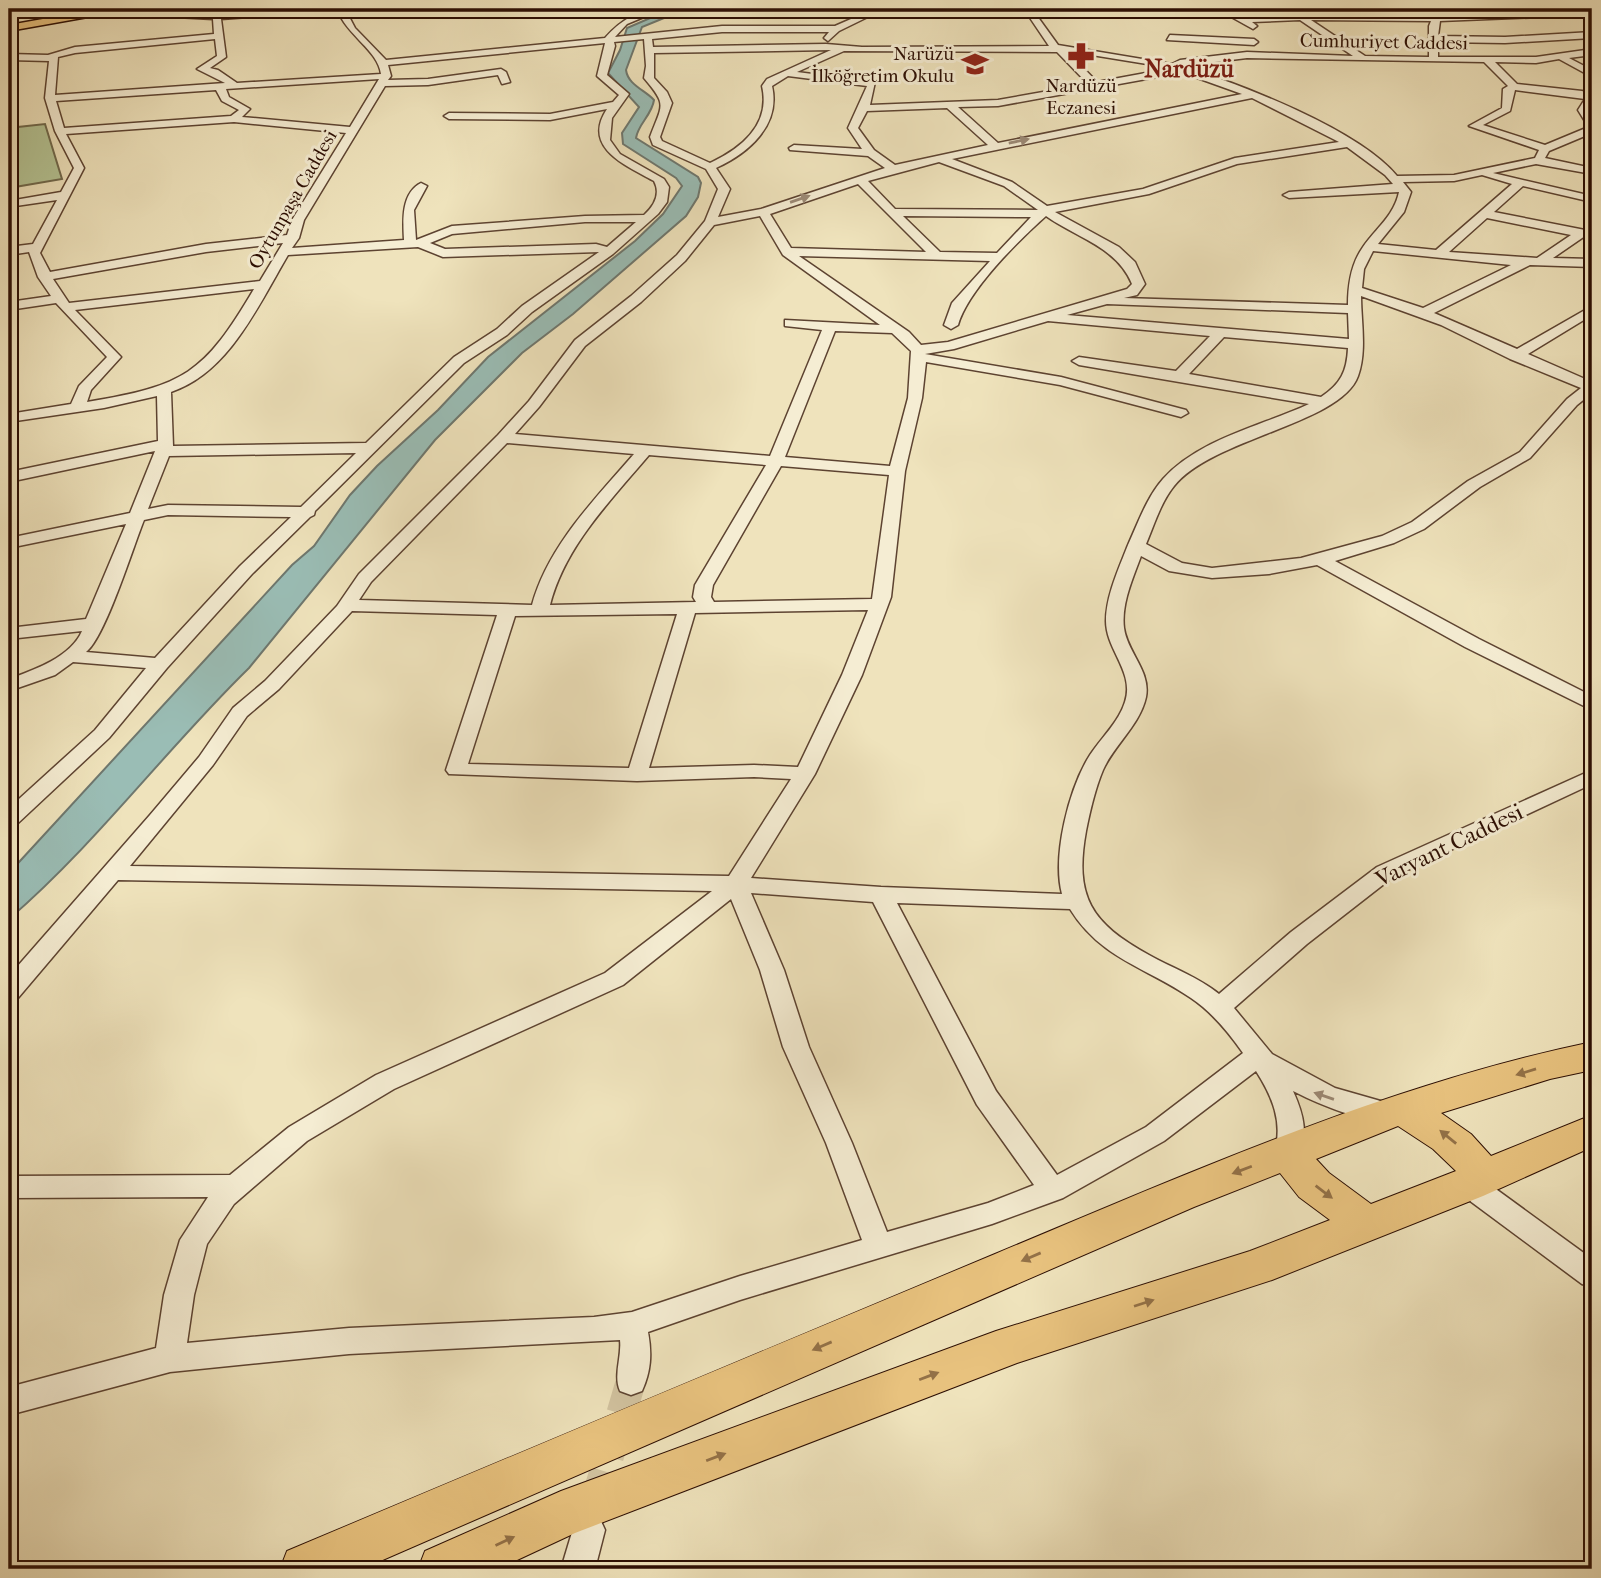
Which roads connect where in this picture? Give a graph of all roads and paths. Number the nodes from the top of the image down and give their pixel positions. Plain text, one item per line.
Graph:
1 (116, 9) edge
2 (331, 9) edge
3 (341, 9) edge
4 (659, 9) edge
5 (880, 9) edge
6 (1028, 9) edge
7 (1221, 9) edge
8 (101, 11) junction
9 (250, 12) edge
10 (1592, 13) edge
11 (217, 17) junction
12 (1301, 17) junction
13 (1433, 19) junction
14 (1242, 20) junction
15 (9, 28) edge
16 (836, 29) junction
17 (1592, 35) edge
18 (219, 36) junction
19 (1170, 38) dead end
20 (1433, 39) junction
21 (608, 40) junction
22 (648, 43) junction
23 (1254, 43) junction
24 (826, 47) junction
25 (843, 48) junction
26 (1059, 49) junction
27 (1592, 52) edge
28 (1255, 55) junction
29 (52, 56) junction
30 (9, 57) edge
31 (1562, 58) junction
32 (1363, 59) junction
33 (1434, 60) junction
34 (1487, 60) junction
35 (382, 63) junction
36 (1177, 68) junction
37 (789, 74) junction
38 (1592, 77) edge
39 (384, 79) junction
40 (505, 82) dead end
41 (1096, 86) junction
42 (1514, 86) junction
43 (220, 87) junction
44 (1255, 94) junction
45 (1588, 95) junction
46 (50, 98) junction
47 (618, 106) junction
48 (951, 106) junction
49 (864, 108) junction
50 (1588, 110) edge
51 (449, 116) dead end
52 (234, 119) junction
53 (351, 130) junction
54 (60, 131) junction
55 (1347, 144) junction
56 (995, 146) junction
57 (794, 148) dead end
58 (872, 153) junction
59 (1544, 155) junction
60 (941, 159) junction
61 (710, 167) junction
62 (894, 169) junction
63 (1592, 171) edge
64 (1482, 174) junction
65 (861, 181) junction
66 (1400, 183) junction
67 (1520, 183) junction
68 (421, 186) dead end
69 (64, 195) junction
70 (1289, 195) dead end
71 (1592, 199) edge
72 (9, 204) edge
73 (763, 212) junction
74 (894, 212) junction
75 (1043, 212) junction
76 (1485, 214) junction
77 (645, 218) junction
78 (710, 222) junction
79 (293, 238) junction
80 (415, 244) junction
81 (36, 247) junction
82 (1369, 247) junction
83 (9, 251) edge
84 (609, 251) junction
85 (284, 252) junction
86 (787, 252) junction
87 (935, 254) junction
88 (1438, 255) junction
89 (997, 257) junction
90 (1534, 261) junction
91 (1592, 263) edge
92 (44, 276) junction
93 (264, 284) junction
94 (1356, 290) junction
95 (1093, 302) junction
96 (64, 303) junction
97 (9, 306) edge
98 (1353, 309) junction
99 (1592, 310) edge
100 (1424, 313) junction
101 (1048, 317) junction
102 (790, 323) dead end
103 (951, 325) dead end
104 (831, 327) junction
105 (895, 328) junction
106 (1219, 334) junction
107 (1354, 344) junction
108 (918, 354) junction
109 (1514, 356) junction
110 (1079, 361) dead end
111 (1179, 376) junction
112 (1592, 387) edge
113 (164, 389) junction
114 (1324, 402) junction
115 (78, 406) junction
116 (1181, 413) dead end
117 (9, 418) edge
118 (503, 438) junction
119 (164, 447) junction
120 (371, 448) junction
121 (645, 450) junction
122 (776, 461) junction
123 (897, 471) junction
124 (9, 477) edge
125 (308, 512) junction
126 (138, 514) junction
127 (9, 543) edge
128 (1138, 546) junction
129 (1318, 558) junction
130 (879, 604) junction
131 (346, 605) junction
132 (698, 608) junction
133 (508, 610) junction
134 (540, 611) junction
135 (95, 624) junction
136 (9, 633) edge
137 (71, 656) junction
138 (160, 664) junction
139 (9, 685) edge
140 (1592, 704) edge
141 (806, 774) junction
142 (637, 775) junction
143 (1592, 776) edge
144 (9, 819) edge
145 (110, 873) junction
146 (736, 884) junction
147 (880, 895) junction
148 (1076, 902) junction
149 (9, 992) edge
150 (1217, 1008) junction
151 (1259, 1055) junction
152 (1592, 1056) edge
153 (1396, 1111) junction
154 (1592, 1130) edge
155 (1287, 1153) junction
156 (1476, 1180) junction
157 (236, 1186) junction
158 (9, 1187) edge
159 (1053, 1190) junction
160 (1366, 1224) junction
161 (879, 1247) junction
162 (1592, 1275) edge
163 (632, 1325) junction
164 (170, 1358) junction
165 (631, 1381) tunnel mouth
166 (9, 1401) edge
167 (587, 1530) dead end
168 (305, 1569) edge
169 (443, 1569) edge
170 (578, 1569) edge

1 - 8 main road
2 - 9 street
3 - 35 street
4 - 21 street
5 - 16 street
6 - 26 street
7 - 14 street
8 - 11 street
8 - 15 main road
9 - 11 street
10 - 13 street
11 - 18 street
12 - 13 street
12 - 14 street
12 - 32 street
13 - 20 street
14 - 23 street
16 - 22 street
16 - 24 street
17 - 20 street
18 - 29 street
18 - 43 street
19 - 23 street
20 - 33 street
21 - 22 street
21 - 35 street
21 - 47 street
22 - 24 street
22 - 61 street
23 - 28 street
24 - 25 street
25 - 26 street
25 - 37 street
26 - 36 street
26 - 41 street
27 - 31 street, Cumhuriyet Caddesi
28 - 32 street, Cumhuriyet Caddesi
28 - 36 street, Cumhuriyet Caddesi
29 - 30 street
29 - 46 street
31 - 34 street, Cumhuriyet Caddesi
31 - 38 street
32 - 33 street, Cumhuriyet Caddesi
33 - 34 street, Cumhuriyet Caddesi
34 - 42 street
35 - 39 street
36 - 41 street
36 - 44 street
37 - 49 street
37 - 61 street
38 - 45 street
39 - 40 street
39 - 43 street
39 - 53 street, Oytunpaşa Caddesi
41 - 48 street
42 - 45 street
42 - 59 street
43 - 46 street
43 - 52 street
44 - 55 street
56 -> 44 street
45 - 50 street
46 - 54 street
47 - 51 street
47 - 77 street
48 - 49 street
48 - 56 street
49 - 58 street
50 - 59 street
52 - 53 street
52 - 54 street
53 - 79 street, Oytunpaşa Caddesi
54 - 69 street
55 - 66 street
55 - 75 street
56 - 60 street
57 - 58 street
58 - 62 street
59 - 63 street
59 - 64 street
60 - 62 street
60 - 75 street
61 - 78 street
62 - 65 street
64 - 66 street
64 - 67 street
73 -> 65 street
65 - 74 street
66 - 70 street
66 - 82 street
67 - 71 street
67 - 76 street
68 - 80 street
69 - 72 street
69 - 81 street
73 - 78 street
73 - 86 street
74 - 75 street
74 - 87 street
75 - 89 street
75 - 95 street
76 - 88 street
76 - 90 street
77 - 80 street
77 - 84 street
78 - 118 street
79 - 85 street, Oytunpaşa Caddesi
79 - 92 street
80 - 84 street
80 - 85 street
81 - 83 street
81 - 92 street
82 - 88 street
82 - 94 street
84 - 120 street
85 - 93 street, Oytunpaşa Caddesi
86 - 87 street
86 - 105 street
87 - 89 street
88 - 90 street
89 - 103 street
90 - 91 street
90 - 100 street
92 - 96 street
93 - 96 street
93 - 113 street, Oytunpaşa Caddesi
94 - 98 street
94 - 100 street
95 - 98 street
95 - 101 street
96 - 97 street
96 - 115 street
98 - 107 street
99 - 109 street
100 - 109 street
101 - 106 street
101 - 108 street
102 - 104 street
104 - 105 street
104 - 122 street
105 - 108 street
106 - 107 street
106 - 111 street
107 - 114 street
108 - 116 street
108 - 123 street
109 - 112 street
110 - 111 street
111 - 114 street
112 - 129 street
113 - 115 street, Oytunpaşa Caddesi
113 - 119 street
114 - 128 street
115 - 117 street, Oytunpaşa Caddesi
118 - 121 street
118 - 131 street
119 - 120 street
119 - 124 street
119 - 126 street
120 - 125 street
121 - 122 street
121 - 134 street
122 - 123 street
122 - 132 street
123 - 130 street
125 - 126 street
125 - 138 street
126 - 127 street
126 - 135 street
128 - 129 street
128 - 148 street
129 - 140 street
130 - 132 street
130 - 141 street
131 - 133 street
131 - 145 street
132 - 134 street
132 - 142 street
133 - 134 street
133 - 142 street
135 - 136 street
135 - 137 street
137 - 138 street
137 - 139 street
138 - 144 street
141 - 142 street
141 - 146 street
143 - 150 street, Varyant Caddesi
145 - 146 street
145 - 149 street
146 - 147 street
146 - 157 street
146 - 161 street
147 - 148 street
147 - 159 street
148 - 150 street
150 - 151 street
153 -> 151 street
151 - 155 street
151 - 159 street
152 -> 153 highway
153 - 155 highway
156 -> 153 highway
154 - 156 highway
155 -> 160 highway
155 -> 168 highway
156 - 160 highway
156 - 162 street
157 - 158 street
157 - 164 street
159 - 161 street
169 -> 160 highway
161 - 163 street
163 - 164 street
163 - 165 street
164 - 166 street
167 - 170 street

